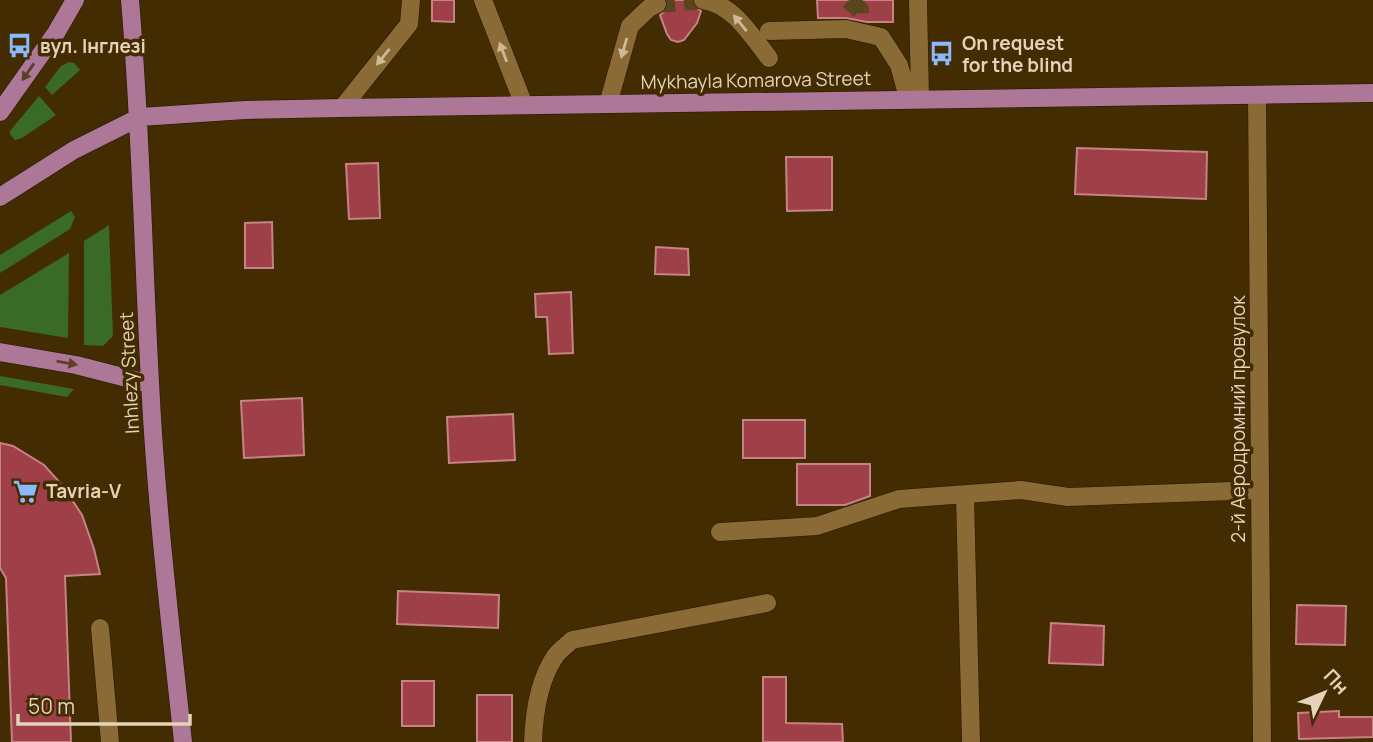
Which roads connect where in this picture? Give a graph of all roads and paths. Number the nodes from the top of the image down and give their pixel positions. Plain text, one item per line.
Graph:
1 (75, 0) edge
2 (130, 0) edge
3 (411, 0) edge
4 (483, 0) edge
5 (703, 0) edge
6 (918, 0) edge
7 (657, 4) dead end
8 (769, 31) dead end
9 (769, 58) dead end
10 (1373, 93) edge
11 (1257, 95) junction
12 (914, 98) junction
13 (608, 104) junction
14 (524, 105) junction
15 (342, 108) junction
16 (0, 112) edge
17 (140, 117) junction
18 (0, 197) edge
19 (0, 352) edge
20 (150, 384) junction
21 (1260, 490) junction
22 (965, 496) junction
23 (720, 532) dead end
24 (767, 603) dead end
25 (100, 628) dead end
26 (110, 742) edge
27 (183, 742) edge
28 (534, 742) edge
29 (971, 742) edge
30 (1262, 742) edge

1 -> 16 main road
2 - 17 main road, Inhlezy Street
3 -> 15 street
14 -> 4 street
9 -> 5 street
6 - 12 street
7 -> 13 street
8 - 12 street
10 - 11 main road, Mykhayla Komarova Street
11 - 12 main road, Mykhayla Komarova Street
11 - 21 street, 2-й Аеродромний провулок
12 - 13 main road, Mykhayla Komarova Street
13 - 14 main road, Mykhayla Komarova Street
14 - 15 main road, Mykhayla Komarova Street
15 - 17 main road, Mykhayla Komarova Street
17 - 18 main road
17 - 20 main road, Inhlezy Street
19 -> 20 main road
20 - 27 main road, Inhlezy Street
21 - 22 street
21 - 30 street, 2-й Аеродромний провулок
22 - 23 street
22 - 29 street
24 - 28 street
25 - 26 street

